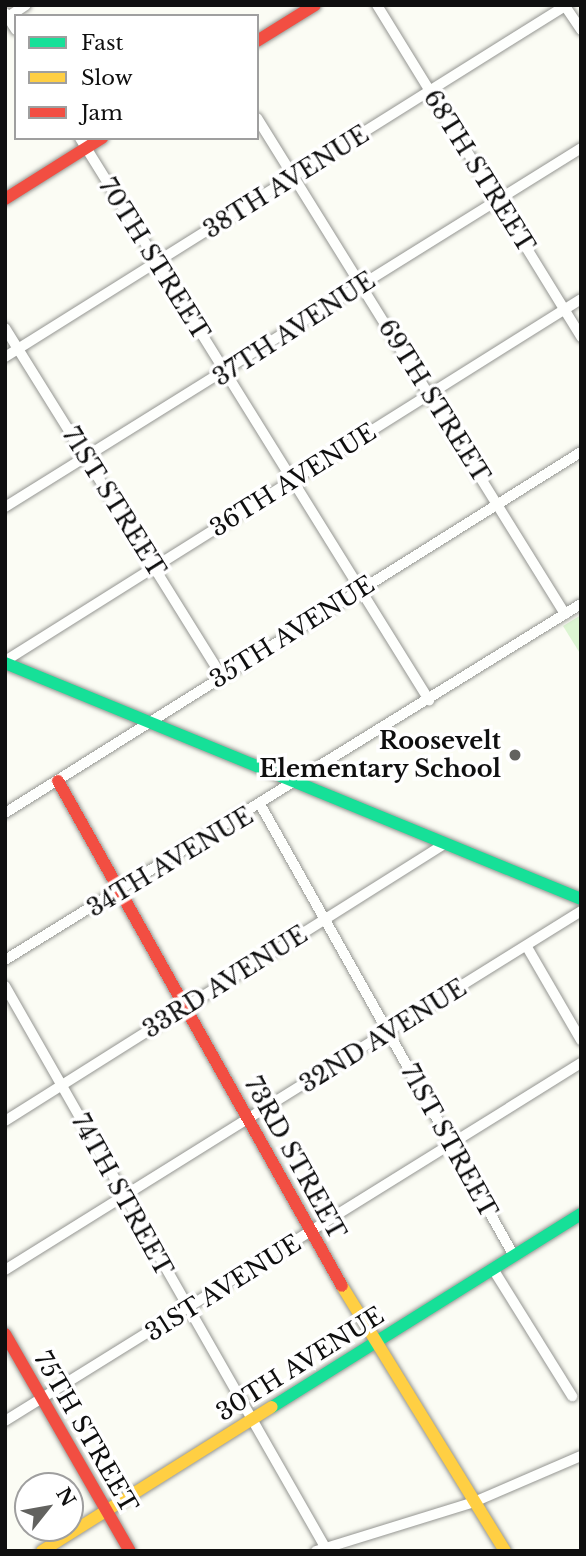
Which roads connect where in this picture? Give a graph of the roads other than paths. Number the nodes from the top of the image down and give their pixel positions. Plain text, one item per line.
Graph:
1 (26, 5) edge
2 (315, 5) edge
3 (377, 5) edge
4 (565, 6) edge
5 (6, 16) edge
6 (581, 30) edge
7 (259, 40) edge
8 (430, 91) junction
9 (259, 121) edge
10 (83, 143) edge
11 (581, 148) edge
12 (294, 178) junction
13 (5, 199) edge
14 (497, 201) junction
15 (156, 263) junction
16 (361, 285) junction
17 (581, 299) edge
18 (564, 310) junction
19 (5, 328) edge
20 (581, 337) edge
21 (19, 349) junction
22 (5, 357) edge
23 (224, 373) junction
24 (430, 394) junction
25 (581, 452) edge
26 (87, 459) junction
27 (292, 481) junction
28 (498, 504) junction
29 (5, 507) edge
30 (154, 566) junction
31 (359, 589) junction
32 (581, 604) edge
33 (565, 614) junction
34 (5, 662) edge
35 (222, 676) junction
36 (429, 700) junction
37 (153, 721) junction
38 (58, 781) junction
39 (301, 782) junction
40 (261, 806) junction
41 (5, 813) edge
42 (446, 843) junction
43 (122, 892) junction
44 (577, 894) edge
45 (581, 911) edge
46 (325, 919) junction
47 (527, 947) junction
48 (5, 960) edge
49 (5, 986) edge
50 (186, 1007) junction
51 (388, 1032) junction
52 (581, 1040) edge
53 (581, 1063) edge
54 (60, 1086) junction
55 (249, 1119) junction
56 (5, 1121) edge
57 (451, 1144) junction
58 (124, 1197) junction
59 (581, 1214) edge
60 (313, 1232) junction
61 (514, 1256) junction
62 (494, 1269) junction
63 (5, 1270) edge
64 (186, 1310) junction
65 (5, 1334) edge
66 (374, 1342) junction
67 (572, 1396) dead end
68 (43, 1399) junction
69 (251, 1419) junction
70 (5, 1421) edge
71 (581, 1456) edge
72 (474, 1502) junction
73 (106, 1510) junction
74 (321, 1549) edge
75 (42, 1551) edge
76 (130, 1551) edge
77 (505, 1551) edge

1 - 5 street
2 - 7 street
3 - 8 street, 68TH STREET
4 - 6 street
4 - 8 street, 38TH AVENUE
8 - 12 street, 38TH AVENUE
8 - 14 street, 68TH STREET
9 - 12 street, 69TH STREET
10 - 13 street
10 - 15 street, 70TH STREET
11 - 14 street, 37TH AVENUE
12 - 15 street, 38TH AVENUE
12 - 16 street, 69TH STREET
14 - 16 street, 37TH AVENUE
14 - 18 street, 68TH STREET
15 - 21 street, 38TH AVENUE
15 - 23 street, 70TH STREET
16 - 23 street, 37TH AVENUE
16 - 24 street, 69TH STREET
17 - 18 street, 36TH AVENUE
18 - 20 street, 68TH STREET
18 - 24 street, 36TH AVENUE
19 - 21 street, 71ST STREET
21 - 22 street, 38TH AVENUE
21 - 26 street, 71ST STREET
23 - 26 street, 37TH AVENUE
23 - 27 street, 70TH STREET
24 - 27 street, 36TH AVENUE
24 - 28 street, 69TH STREET
25 - 28 street, 35TH AVENUE
26 - 29 street, 37TH AVENUE
26 - 30 street, 71ST STREET
27 - 30 street, 36TH AVENUE
27 - 31 street, 70TH STREET
28 - 31 street, 35TH AVENUE
28 - 33 street, 69TH STREET
30 - 34 street, 36TH AVENUE
30 - 35 street, 71ST STREET
31 - 35 street, 35TH AVENUE
31 - 36 street, 70TH STREET
32 - 33 street, 34TH AVENUE
33 - 36 street, 34TH AVENUE
34 - 37 street
35 - 37 street, 35TH AVENUE
36 - 39 street, 34TH AVENUE
37 - 38 street, 35TH AVENUE
37 - 39 street
38 - 41 street, 35TH AVENUE
38 - 43 street, 73RD STREET
39 - 40 street, 34TH AVENUE
39 - 42 street
40 - 43 street, 34TH AVENUE
40 - 46 street, 71ST STREET
42 - 44 street
42 - 46 street, 33RD AVENUE
43 - 48 street, 34TH AVENUE
43 - 50 street, 73RD STREET
45 - 47 street, 32ND AVENUE
46 - 50 street, 33RD AVENUE
46 - 51 street, 71ST STREET
47 - 51 street, 32ND AVENUE
47 - 52 street
49 - 54 street, 74TH STREET
50 - 54 street, 33RD AVENUE
50 - 55 street, 73RD STREET
51 - 55 street, 32ND AVENUE
51 - 57 street, 71ST STREET
53 - 57 street, 31ST AVENUE
54 - 56 street, 33RD AVENUE
54 - 58 street, 74TH STREET
55 - 58 street, 32ND AVENUE
55 - 60 street, 73RD STREET
57 - 60 street, 31ST AVENUE
57 - 61 street, 71ST STREET
58 - 63 street, 32ND AVENUE
58 - 64 street, 74TH STREET
59 - 61 street, 30TH AVENUE
60 - 64 street, 31ST AVENUE
60 - 66 street, 73RD STREET
61 - 62 street, 30TH AVENUE
62 - 66 street, 30TH AVENUE
62 - 67 street
64 - 68 street, 31ST AVENUE
64 - 69 street, 74TH STREET
65 - 68 street, 75TH STREET
66 - 69 street, 30TH AVENUE
66 - 72 street, 73RD STREET
68 - 70 street, 31ST AVENUE
68 - 73 street, 75TH STREET
69 - 73 street, 30TH AVENUE
69 - 74 street, 74TH STREET
71 - 72 street
72 - 74 street
72 - 77 street, 73RD STREET
73 - 75 street, 30TH AVENUE
73 - 76 street, 75TH STREET

